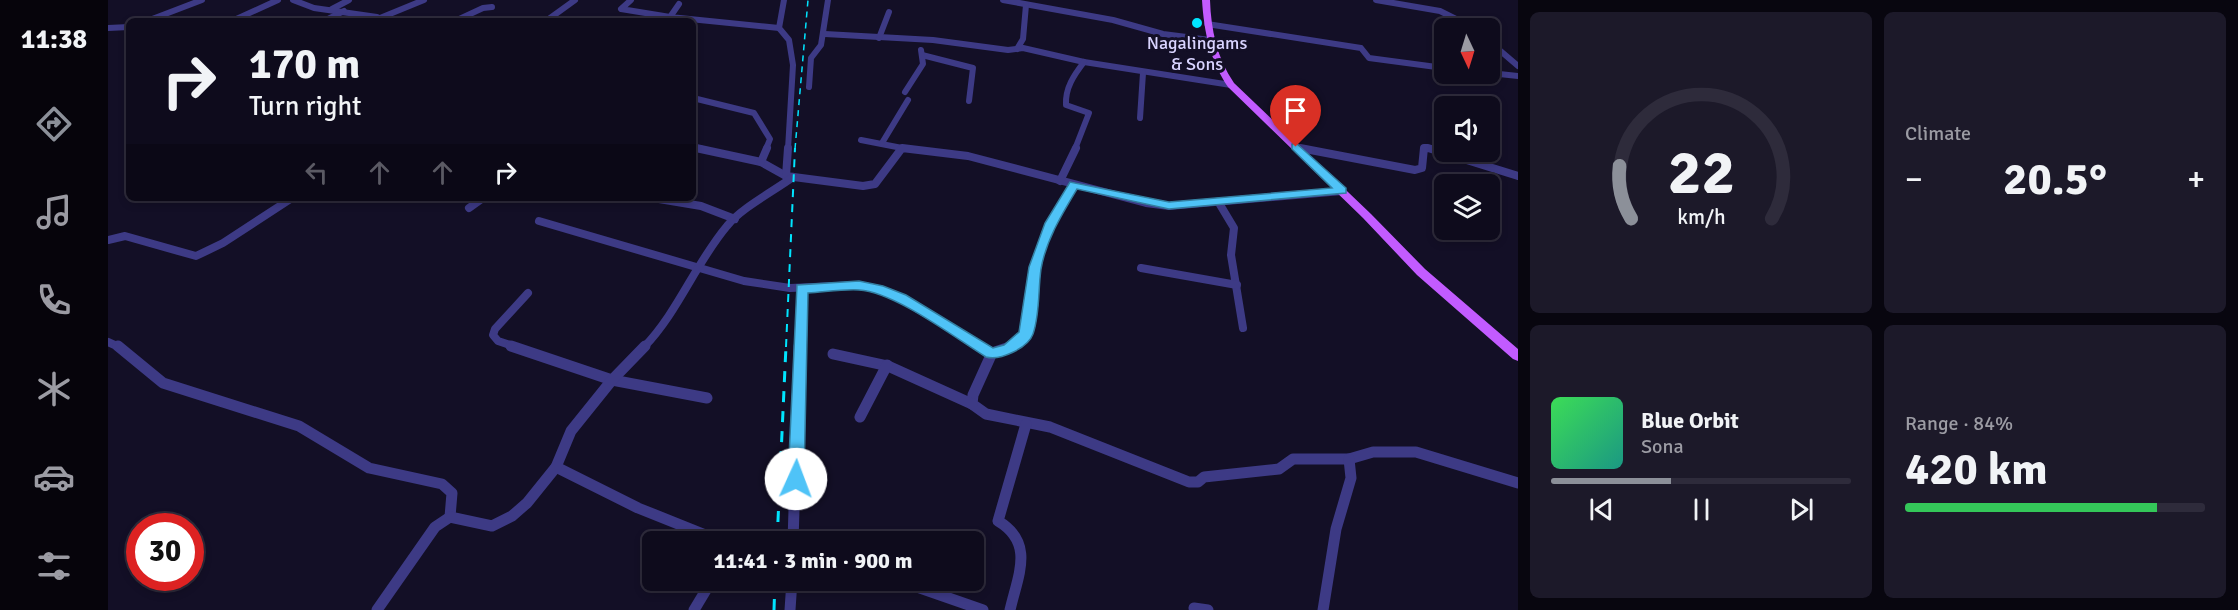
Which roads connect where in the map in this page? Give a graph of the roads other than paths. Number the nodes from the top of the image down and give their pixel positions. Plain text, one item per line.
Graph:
1 (202, 0) edge
2 (278, 0) edge
3 (293, 0) edge
4 (348, 0) edge
5 (424, 0) edge
6 (575, 0) edge
7 (631, 0) edge
8 (784, 0) edge
9 (828, 0) edge
10 (1003, 0) edge
11 (1206, 0) edge
12 (1376, 0) edge
13 (679, 4) dead end
14 (1026, 5) junction
15 (492, 8) dead end
16 (332, 9) junction
17 (344, 11) junction
18 (889, 12) dead end
19 (1069, 13) junction
20 (670, 17) junction
21 (155, 18) edge
22 (239, 18) edge
23 (330, 18) edge
24 (374, 18) edge
25 (387, 18) edge
26 (461, 18) edge
27 (550, 18) edge
28 (680, 18) edge
29 (1462, 18) edge
30 (696, 20) edge
31 (1068, 24) dead end
32 (1207, 24) junction
33 (108, 28) edge
34 (126, 28) edge
35 (779, 28) junction
36 (126, 34) edge
37 (825, 34) junction
38 (879, 38) junction
39 (1210, 40) junction
40 (920, 41) junction
41 (1017, 49) junction
42 (1500, 51) edge
43 (922, 55) junction
44 (1084, 62) junction
45 (1518, 66) edge
46 (1434, 67) edge
47 (1143, 73) junction
48 (1500, 74) edge
49 (1518, 75) edge
50 (1231, 85) junction
51 (809, 87) dead end
52 (905, 92) dead end
53 (696, 99) edge
54 (908, 100) dead end
55 (969, 101) dead end
56 (1140, 118) dead end
57 (861, 140) dead end
58 (882, 143) junction
59 (1296, 147) junction
60 (696, 148) edge
61 (902, 148) junction
62 (761, 162) junction
63 (1518, 176) edge
64 (790, 177) junction
65 (1060, 181) junction
66 (1074, 185) junction
67 (1342, 191) junction
68 (287, 201) edge
69 (479, 201) edge
70 (671, 201) edge
71 (1219, 203) junction
72 (469, 208) dead end
73 (735, 219) junction
74 (539, 221) dead end
75 (108, 240) edge
76 (1141, 268) dead end
77 (696, 269) junction
78 (1237, 285) junction
79 (801, 289) junction
80 (528, 293) dead end
81 (1243, 328) dead end
82 (108, 342) edge
83 (992, 353) junction
84 (833, 354) dead end
85 (1518, 356) edge
86 (888, 365) junction
87 (612, 380) junction
88 (707, 398) dead end
89 (972, 404) junction
90 (860, 417) dead end
91 (1026, 424) junction
92 (1349, 459) junction
93 (556, 467) junction
94 (1518, 483) edge
95 (450, 517) junction
96 (696, 531) edge
97 (793, 531) edge
98 (705, 591) edge
99 (791, 591) edge
100 (929, 591) edge
101 (1194, 608) dead end
102 (377, 610) edge
103 (694, 610) edge
104 (790, 610) edge
105 (983, 610) edge
106 (1010, 610) edge
107 (1208, 610) edge
108 (1323, 610) edge

1 - 21 street
2 - 22 street
3 - 16 street
4 - 16 street
5 - 25 street
6 - 27 street
7 - 20 street
8 - 35 street
9 - 37 street
10 - 14 street
11 - 32 main road
12 - 29 street
13 - 20 street
14 - 19 street
14 - 41 street
15 - 26 street
16 - 17 street
17 - 23 street
17 - 24 street
18 - 38 street
19 - 31 street
19 - 39 street
20 - 28 street
30 - 35 street
32 - 39 main road
32 - 46 street
33 - 34 street
34 - 36 street
35 - 64 street
37 - 38 street
37 - 51 street
38 - 40 street
39 - 50 main road
40 - 41 street
40 - 43 street
41 - 44 street
42 - 45 street
43 - 52 street
43 - 55 street
44 - 47 street
44 - 65 street
47 - 50 street
47 - 56 street
48 - 49 street
50 - 59 main road
53 - 62 street
54 - 58 street
57 - 58 street
58 - 61 street
59 - 63 street
59 - 67 main road
60 - 62 street
61 - 64 street
61 - 65 street
62 - 64 street
64 - 73 street
65 - 66 street
66 - 71 street
66 - 83 street
67 - 71 street
67 - 85 main road
68 - 75 street
69 - 72 street
70 - 73 street
71 - 78 street
73 - 77 street
74 - 77 street
76 - 78 street
77 - 79 street
77 - 87 street
78 - 81 street
79 - 83 street
79 - 97 street
80 - 87 street
82 - 95 street
83 - 89 street
84 - 86 street
86 - 89 street
86 - 90 street
87 - 88 street
87 - 93 street
89 - 91 street
91 - 92 street
91 - 106 street
92 - 94 street
92 - 108 street
93 - 95 street
93 - 96 street
95 - 102 street
98 - 103 street
99 - 104 street
100 - 105 street
101 - 107 street

